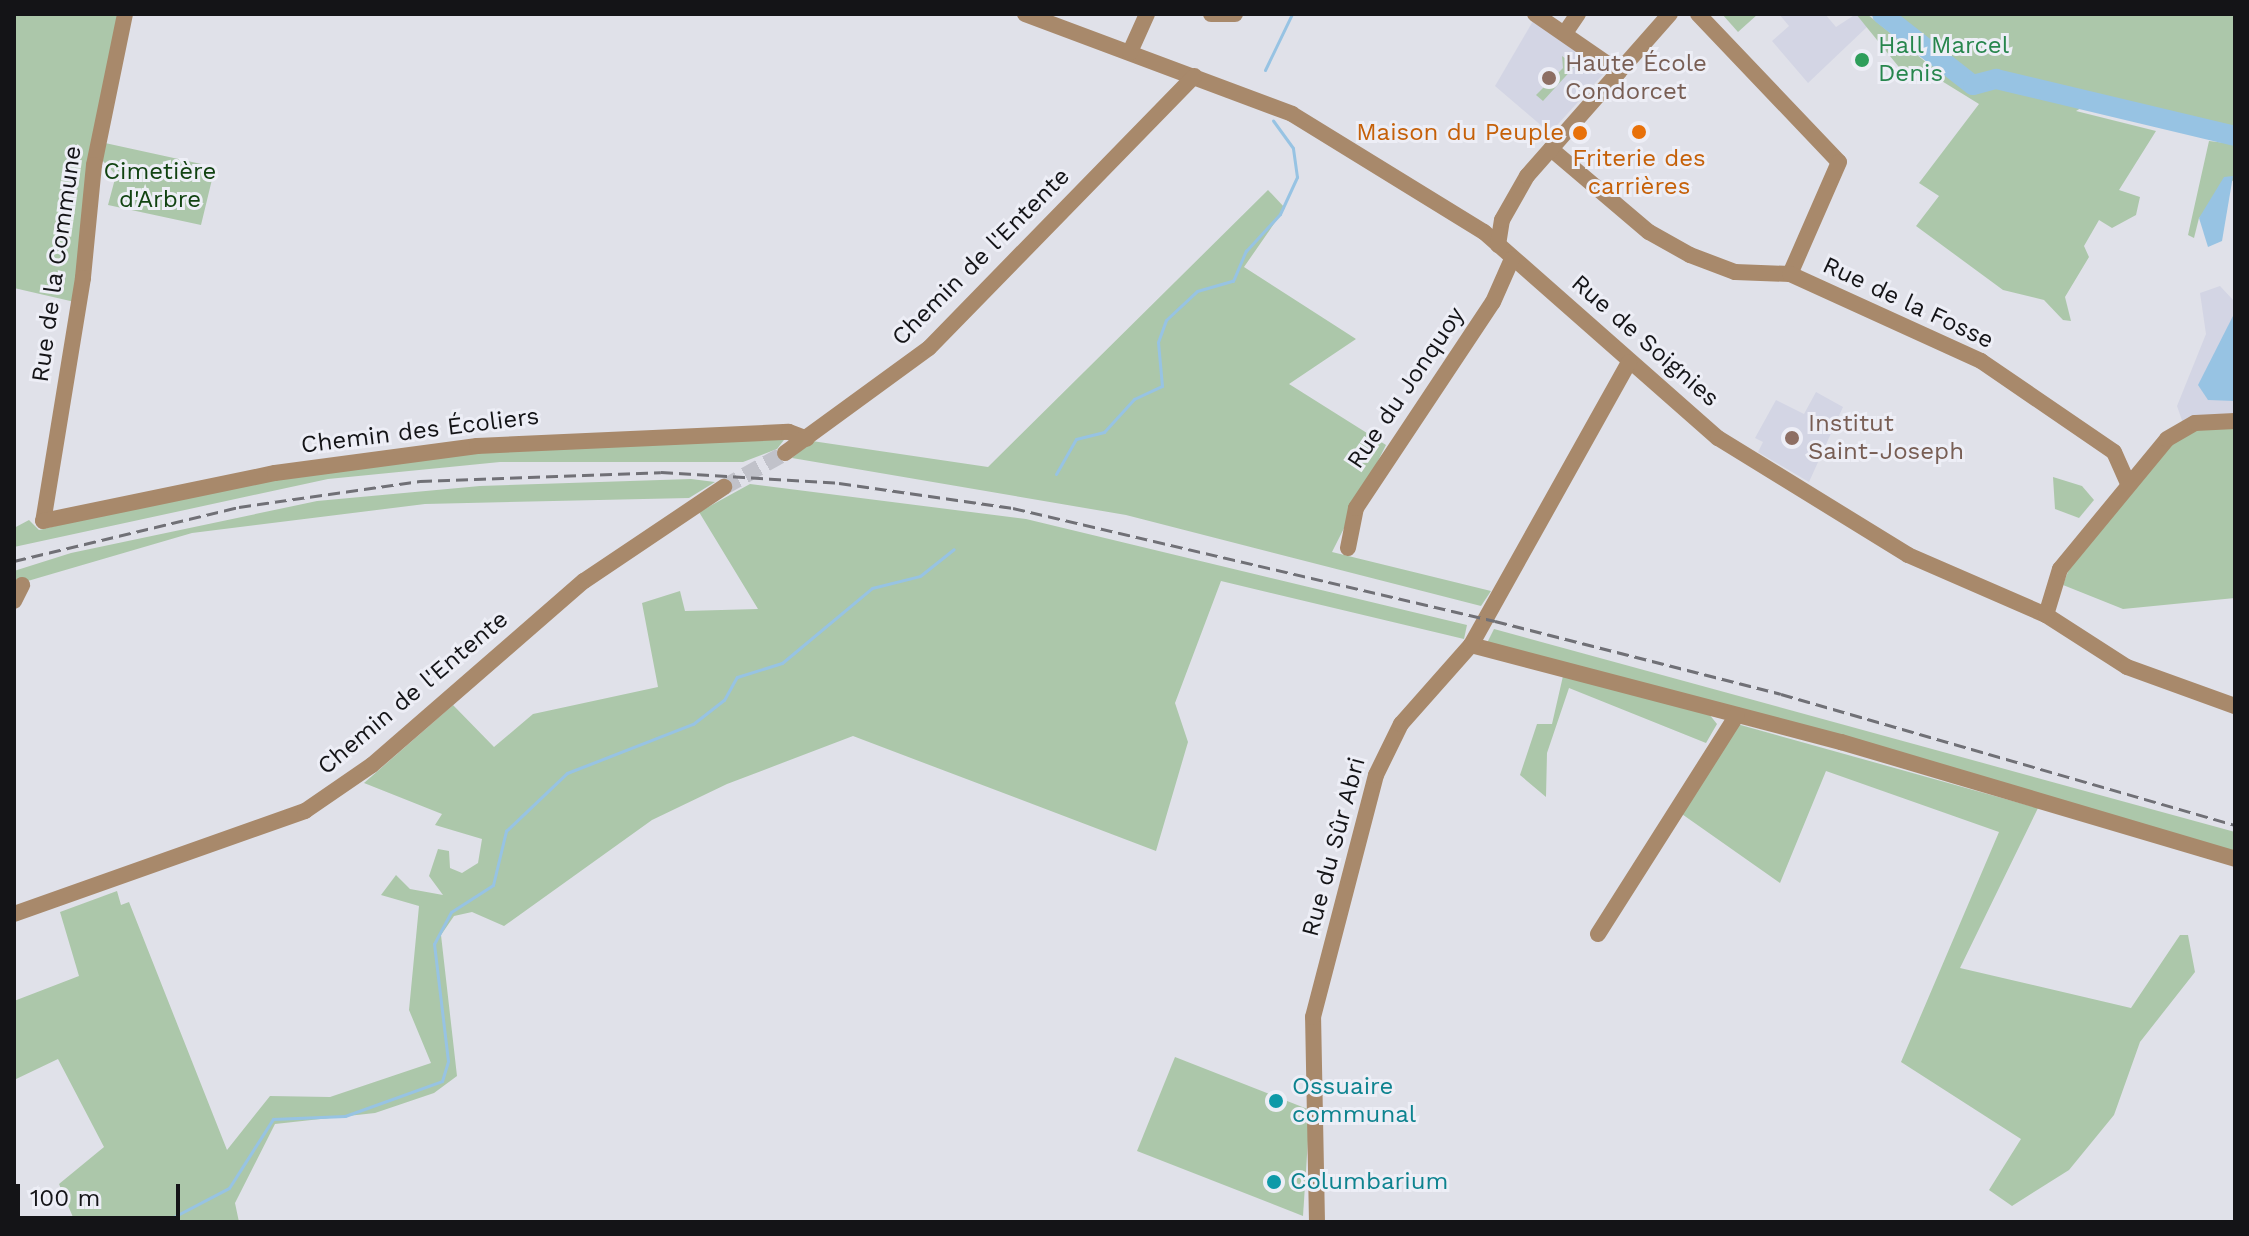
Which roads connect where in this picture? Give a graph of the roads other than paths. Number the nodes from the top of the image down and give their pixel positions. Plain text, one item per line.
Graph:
1 (125, 14) edge
2 (1025, 14) edge
3 (1147, 14) edge
4 (1211, 14) edge
5 (1235, 14) edge
6 (1535, 14) edge
7 (1578, 14) edge
8 (1670, 14) edge
9 (1698, 14) edge
10 (1565, 33) junction
11 (1130, 52) junction
12 (1619, 72) junction
13 (1194, 76) junction
14 (1551, 149) junction
15 (1502, 220) junction
16 (1484, 232) junction
17 (1498, 245) junction
18 (1512, 259) junction
19 (1790, 274) junction
20 (1629, 362) junction
21 (2235, 421) edge
22 (807, 439) junction
23 (785, 453) tunnel mouth
24 (2128, 484) junction
25 (724, 487) tunnel mouth
26 (43, 521) joint
27 (1348, 548) dead end
28 (22, 585) dead end
29 (14, 601) edge
30 (2046, 615) junction
31 (1471, 645) junction
32 (2235, 706) edge
33 (1737, 715) junction
34 (2235, 859) edge
35 (14, 914) edge
36 (1598, 934) dead end
37 (1317, 1222) edge

1 - 26 street, Rue de la Commune
2 - 11 street, Rue de Soignies
3 - 11 street
4 - 5 street
6 - 10 street
7 - 10 street
8 - 12 street
9 - 19 street
10 - 12 street
11 - 13 street, Rue de Soignies
12 - 14 street
13 - 16 street, Rue de Soignies
13 - 22 street, Chemin de l'Entente
14 - 15 street
14 - 19 street, Rue de la Fosse
15 - 16 street
15 - 17 street
16 - 17 street, Rue de Soignies
17 - 18 street, Rue de Soignies
18 - 20 street, Rue de Soignies
18 - 27 street, Rue du Jonquoy
19 - 24 street, Rue de la Fosse
20 - 30 street, Rue de Soignies
20 - 31 street, Rue du Sûr Abri
21 - 24 street
22 - 23 street, Chemin de l'Entente
22 - 26 street, Chemin des Écoliers
24 - 30 street
25 - 35 street, Chemin de l'Entente
28 - 29 street
30 - 32 street, Rue de Soignies
31 - 33 street
31 - 37 street, Rue du Sûr Abri
33 - 34 street
33 - 36 street

